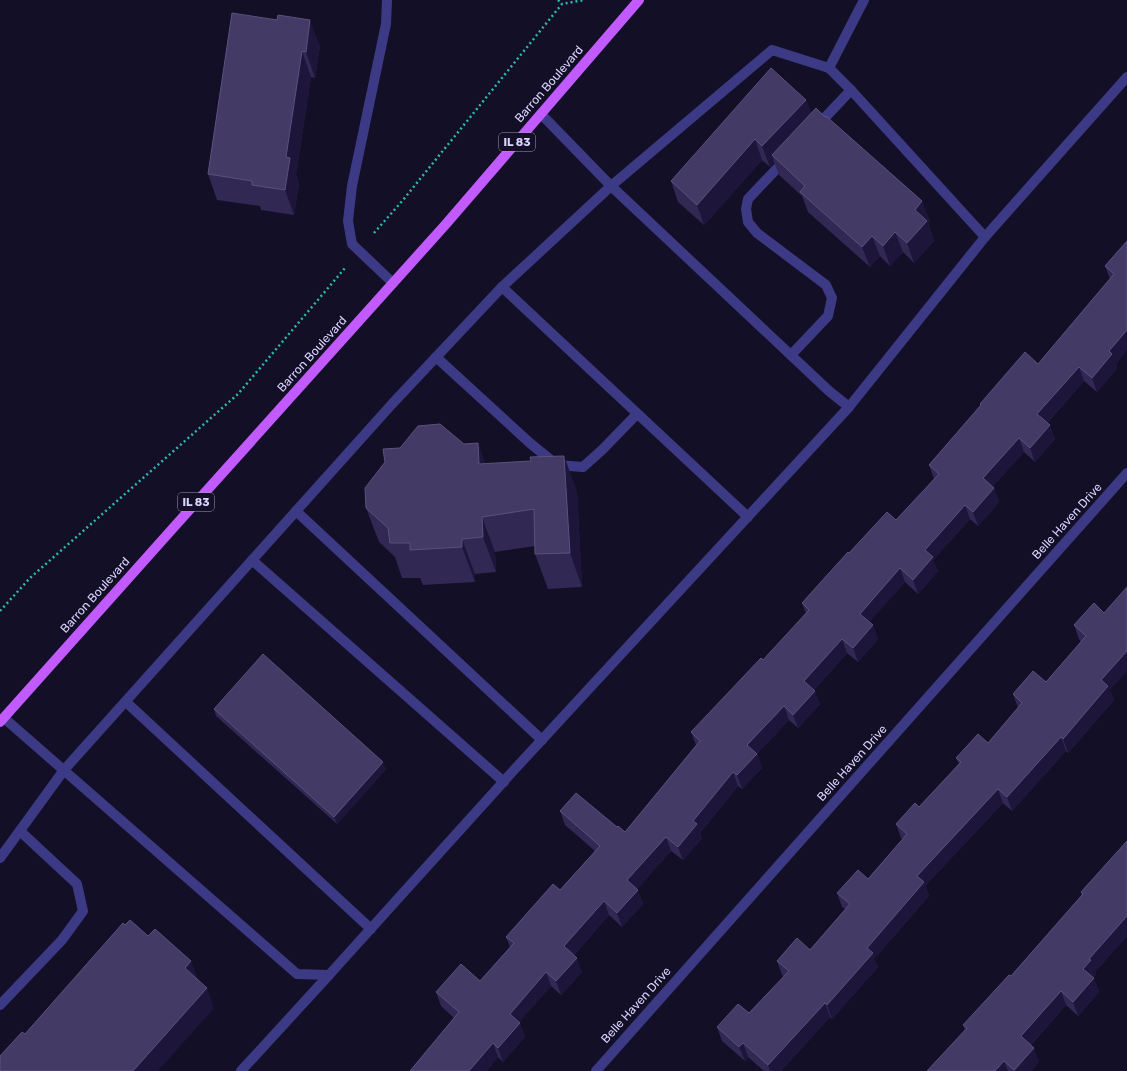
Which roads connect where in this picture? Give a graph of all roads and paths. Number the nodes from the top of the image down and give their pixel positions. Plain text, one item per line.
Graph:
1 (387, 0) edge
2 (558, 0) edge
3 (584, 0) edge
4 (639, 0) edge
5 (864, 0) edge
6 (562, 4) junction
7 (830, 68) junction
8 (1127, 77) edge
9 (851, 90) junction
10 (540, 114) junction
11 (813, 130) edge
12 (792, 153) edge
13 (611, 186) junction
14 (985, 236) junction
15 (360, 250) junction
16 (393, 283) junction
17 (502, 288) junction
18 (790, 355) junction
19 (436, 356) junction
20 (849, 407) junction
21 (637, 414) junction
22 (1127, 473) edge
23 (296, 511) junction
24 (748, 517) junction
25 (252, 560) junction
26 (0, 610) edge
27 (126, 702) junction
28 (2, 720) edge
29 (542, 740) junction
30 (64, 770) junction
31 (504, 782) junction
32 (20, 831) junction
33 (0, 858) edge
34 (371, 929) junction
35 (330, 975) junction
36 (0, 1005) edge
37 (241, 1071) edge
38 (596, 1071) edge

1 - 15 street
2 - 6 path
3 - 6 path
4 - 10 main road, Barron Boulevard / IL 83
5 - 7 street
6 - 15 path
7 - 9 street
7 - 13 street
8 - 14 street
9 - 11 street
9 - 14 street
10 - 13 street
10 - 16 main road, Barron Boulevard / IL 83
12 - 18 street
13 - 17 street
13 - 18 street
14 - 20 street
15 - 16 street
15 - 26 path
16 - 28 main road, Barron Boulevard / IL 83
17 - 19 street
17 - 21 street
18 - 20 street
19 - 21 street
19 - 23 street
20 - 24 street
21 - 24 street
22 - 38 street, Belle Haven Drive
23 - 25 street
23 - 29 street
24 - 29 street
25 - 27 street
25 - 31 street
27 - 30 street
27 - 34 street
28 - 30 street
29 - 31 street
30 - 32 street
30 - 35 street
31 - 34 street
32 - 33 street
32 - 36 street
34 - 35 street
35 - 37 street

